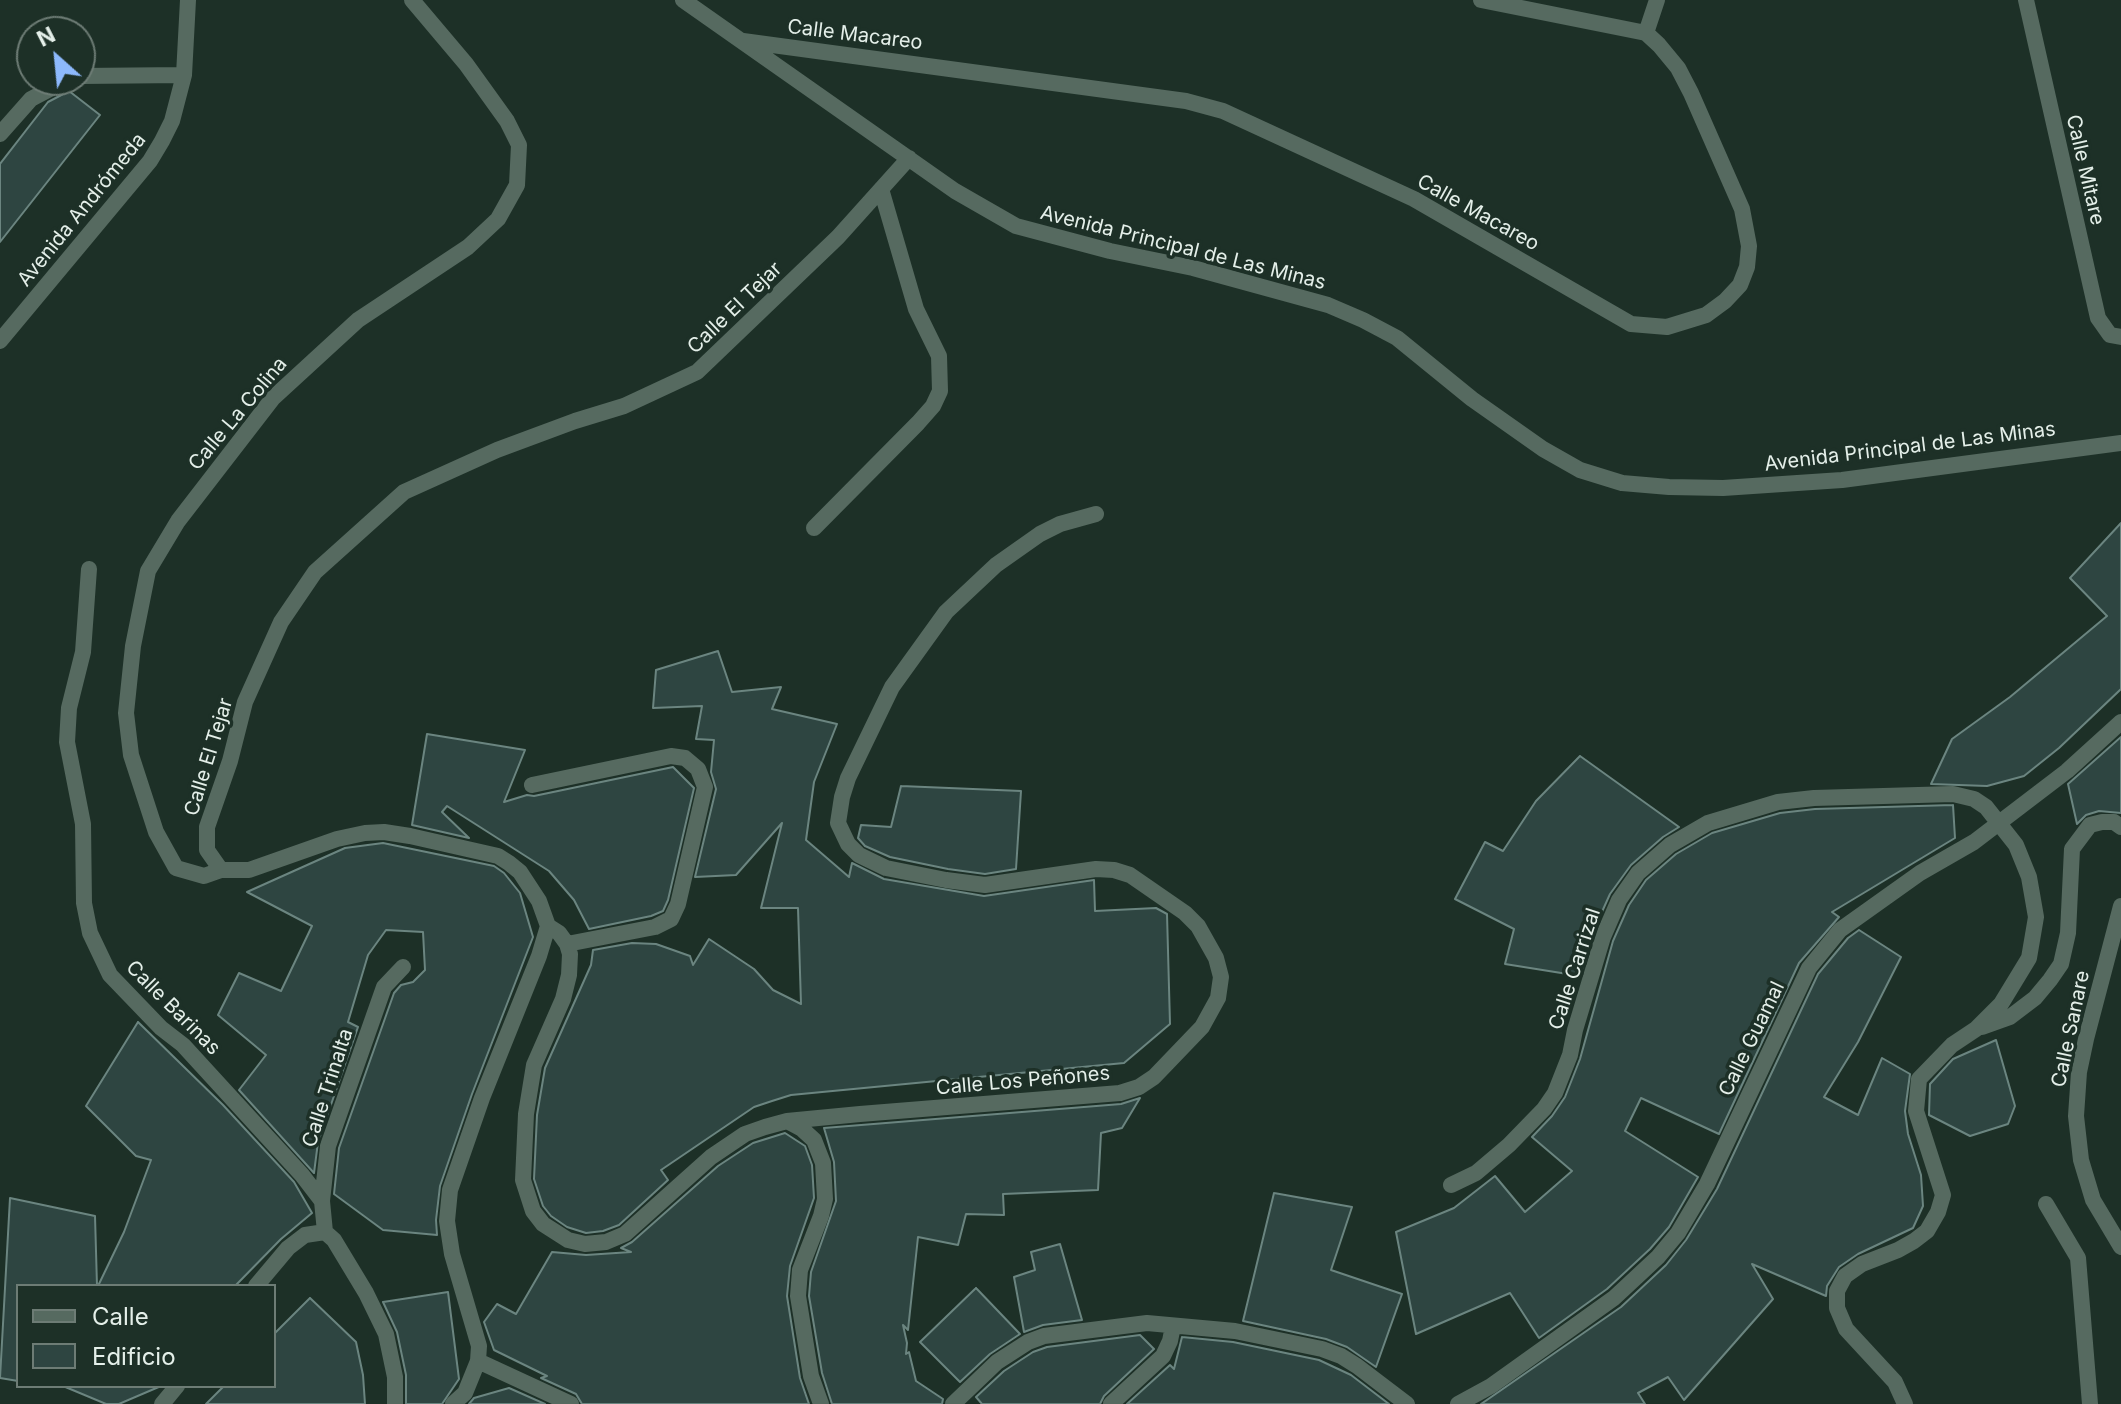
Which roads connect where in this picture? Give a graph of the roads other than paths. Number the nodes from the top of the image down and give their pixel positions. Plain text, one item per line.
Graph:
1 (188, 0) edge
2 (412, 0) edge
3 (683, 0) edge
4 (1481, 0) edge
5 (1657, 0) edge
6 (2026, 0) edge
7 (1646, 33) junction
8 (742, 41) junction
9 (184, 75) junction
10 (96, 76) edge
11 (37, 96) edge
12 (0, 134) edge
13 (909, 158) junction
14 (881, 189) junction
15 (2121, 337) edge
16 (0, 341) edge
17 (2121, 443) edge
18 (1096, 514) dead end
19 (814, 528) dead end
20 (89, 569) dead end
21 (2121, 722) edge
22 (532, 785) dead end
23 (2000, 822) junction
24 (2121, 827) edge
25 (221, 870) junction
26 (2121, 906) edge
27 (548, 926) junction
28 (567, 944) junction
29 (403, 967) dead end
30 (1976, 1029) junction
31 (787, 1121) junction
32 (1451, 1185) dead end
33 (322, 1201) junction
34 (2046, 1204) dead end
35 (325, 1232) junction
36 (2121, 1247) edge
37 (258, 1284) edge
38 (1173, 1326) junction
39 (478, 1361) junction
40 (395, 1404) edge
41 (453, 1404) edge
42 (571, 1404) edge
43 (821, 1404) edge
44 (953, 1404) edge
45 (1111, 1404) edge
46 (1407, 1404) edge
47 (1458, 1404) edge
48 (1905, 1404) edge
49 (2090, 1404) edge

1 - 9 street, Avenida Andrómeda
2 - 25 street, Calle La Colina
3 - 8 street, Avenida Principal de Las Minas
4 - 7 street
5 - 7 street
6 - 15 street, Calle Mitare
7 - 8 street, Calle Macareo
8 - 13 street, Avenida Principal de Las Minas
9 - 10 street
9 - 16 street, Avenida Andrómeda
11 - 12 street
13 - 14 street, Calle El Tejar
13 - 17 street, Avenida Principal de Las Minas
14 - 19 street
14 - 25 street, Calle El Tejar
18 - 31 street, Calle Los Peñones
20 - 33 street, Calle Barinas
21 - 23 street, Calle Guamal
22 - 28 street
23 - 30 street
23 - 32 street, Calle Carrizal
23 - 47 street, Calle Guamal
24 - 30 street, Calle Sanare
25 - 27 street
26 - 36 street, Calle Sanare
27 - 28 street
27 - 39 street
28 - 31 street, Calle Los Peñones
29 - 33 street, Calle Trinalta
30 - 48 street
31 - 43 street
33 - 35 street, Calle Trinalta
34 - 49 street
35 - 37 street
35 - 40 street
38 - 44 street
38 - 45 street
38 - 46 street
39 - 41 street
39 - 42 street

